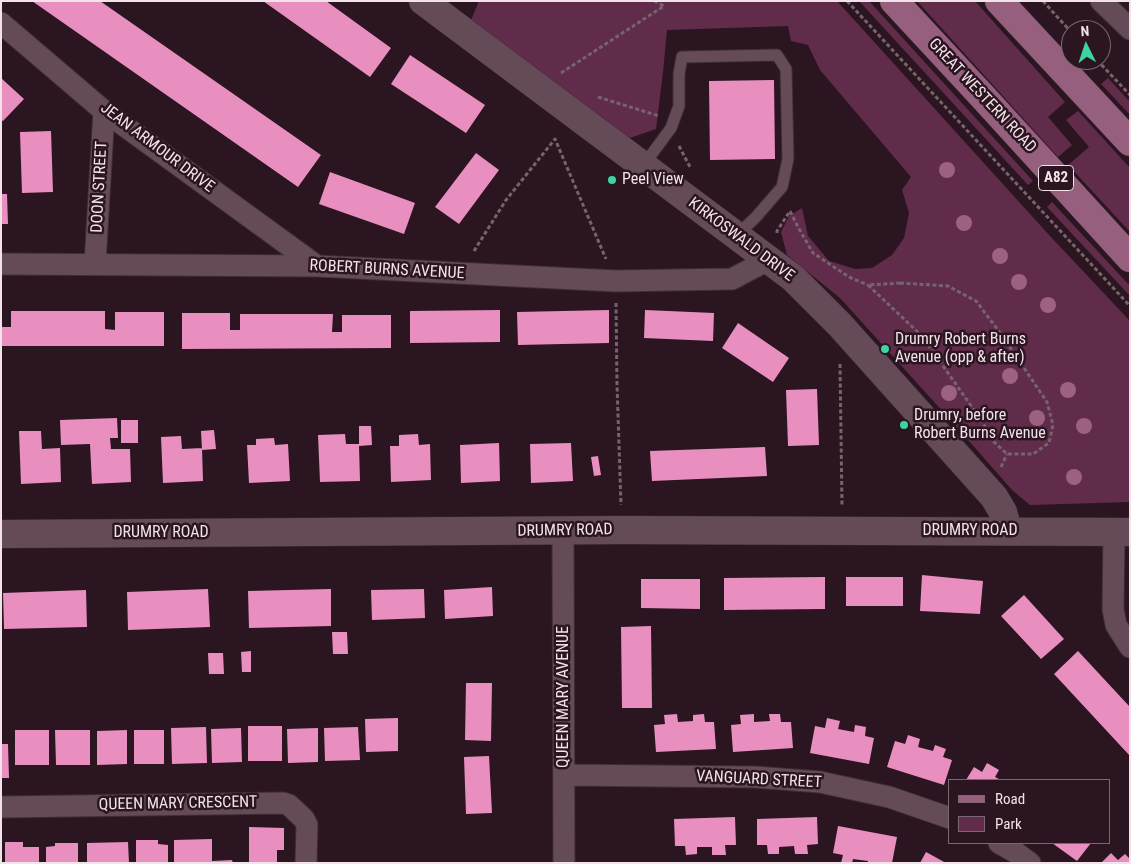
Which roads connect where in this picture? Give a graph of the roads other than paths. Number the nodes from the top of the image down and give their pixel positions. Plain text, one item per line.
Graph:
1 (422, 1) edge
2 (894, 1) edge
3 (999, 1) edge
4 (1101, 1) edge
5 (1, 23) edge
6 (1130, 29) edge
7 (104, 110) junction
8 (1130, 142) edge
9 (643, 166) junction
10 (736, 236) junction
11 (1130, 258) edge
12 (768, 260) junction
13 (1, 264) edge
14 (95, 264) junction
15 (317, 266) junction
16 (563, 531) junction
17 (1008, 531) junction
18 (1122, 532) edge
19 (1, 534) edge
20 (1130, 647) edge
21 (564, 775) junction
22 (1, 807) edge
23 (948, 817) edge
24 (1001, 844) edge
25 (306, 863) edge
26 (564, 863) edge
27 (1030, 863) edge

1 - 9 main road, KIRKOSWALD DRIVE
2 - 11 main road, GREAT WESTERN ROAD / A82
3 - 8 main road
4 - 6 street
5 - 7 street, JEAN ARMOUR DRIVE
7 - 14 street, DOON STREET
7 - 15 street, JEAN ARMOUR DRIVE
9 - 10 main road, KIRKOSWALD DRIVE
9 - 10 lane
10 - 12 main road, KIRKOSWALD DRIVE
12 - 15 street, ROBERT BURNS AVENUE
12 - 17 main road, KIRKOSWALD DRIVE
13 - 14 street, ROBERT BURNS AVENUE
14 - 15 street, ROBERT BURNS AVENUE
16 - 17 main road, DRUMRY ROAD
16 - 19 main road, DRUMRY ROAD
16 - 21 street, QUEEN MARY AVENUE
17 - 18 main road, DRUMRY ROAD
18 - 20 street
21 - 23 street, VANGUARD STREET
21 - 26 street, QUEEN MARY AVENUE
22 - 25 street, QUEEN MARY CRESCENT
24 - 27 street

